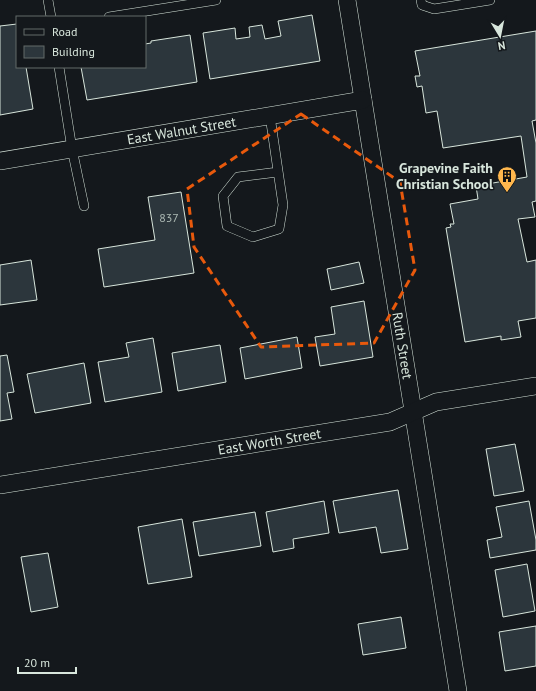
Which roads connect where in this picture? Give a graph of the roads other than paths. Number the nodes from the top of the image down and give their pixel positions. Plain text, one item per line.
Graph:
1 (48, 0) edge
2 (216, 0) edge
3 (347, 0) edge
4 (421, 0) edge
5 (490, 0) edge
6 (51, 16) edge
7 (115, 16) edge
8 (59, 68) edge
9 (363, 100) junction
10 (270, 116) junction
11 (72, 149) junction
12 (0, 161) edge
13 (278, 172) junction
14 (84, 206) dead end
15 (536, 386) edge
16 (414, 412) junction
17 (0, 485) edge
18 (458, 691) edge

1 - 6 lane
2 - 7 lane
3 - 9 street, Ruth Street
4 - 5 lane
8 - 11 lane
9 - 10 street, East Walnut Street
9 - 16 street, Ruth Street
10 - 11 street, East Walnut Street
10 - 13 lane
11 - 12 street, East Walnut Street
11 - 14 lane
13 - 13 lane
15 - 16 street, East Worth Street
16 - 17 street, East Worth Street
16 - 18 street, Ruth Street

